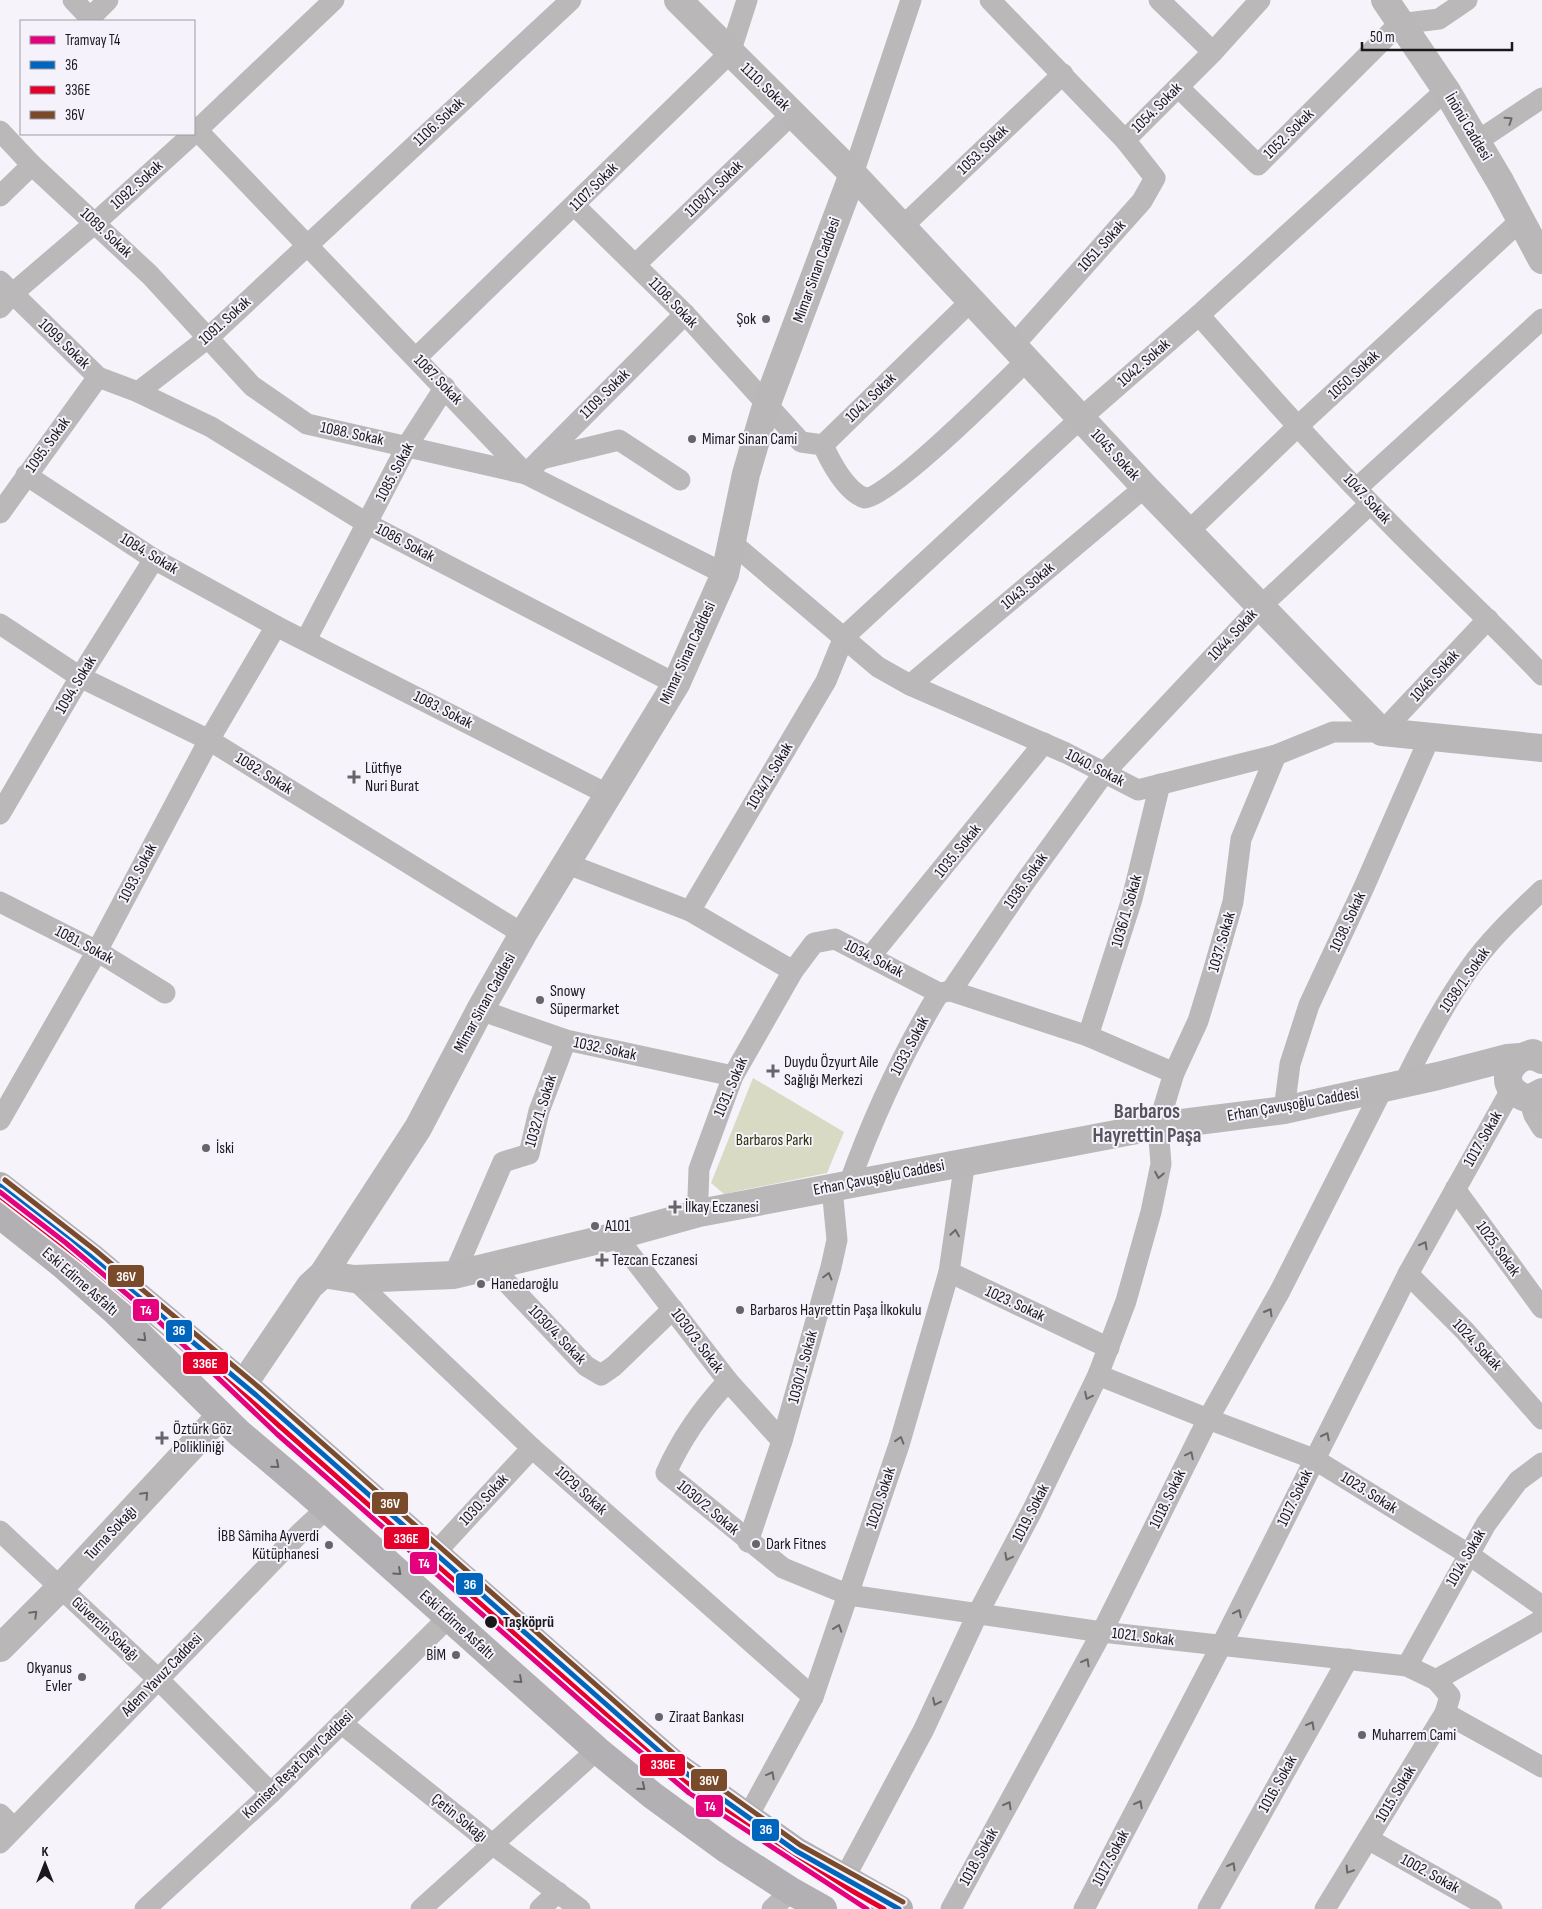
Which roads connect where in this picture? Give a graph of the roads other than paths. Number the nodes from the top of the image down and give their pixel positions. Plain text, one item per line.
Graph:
1 (73, 0) edge
2 (108, 0) edge
3 (334, 0) edge
4 (571, 0) edge
5 (678, 0) edge
6 (747, 0) edge
7 (911, 0) edge
8 (990, 0) edge
9 (1159, 0) edge
10 (1260, 0) edge
11 (1384, 0) edge
12 (1467, 0) edge
13 (91, 20) edge
14 (1399, 24) junction
15 (1213, 52) junction
16 (730, 53) junction
17 (1064, 74) junction
18 (1178, 87) junction
19 (1446, 90) junction
20 (1542, 98) edge
21 (792, 113) junction
22 (195, 130) edge
23 (0, 131) edge
24 (195, 132) edge
25 (190, 135) edge
26 (1126, 140) junction
27 (1476, 142) junction
28 (32, 165) junction
29 (853, 174) junction
30 (0, 196) edge
31 (574, 206) junction
32 (1521, 220) junction
33 (95, 223) junction
34 (902, 226) junction
35 (307, 244) junction
36 (1541, 254) edge
37 (636, 264) junction
38 (4, 294) edge
39 (971, 302) junction
40 (685, 314) junction
41 (1199, 316) junction
42 (1542, 319) edge
43 (208, 338) junction
44 (1020, 353) junction
45 (416, 358) junction
46 (98, 377) junction
47 (445, 387) junction
48 (138, 392) junction
49 (766, 406) junction
50 (1081, 418) junction
51 (1297, 427) junction
52 (822, 445) junction
53 (407, 446) junction
54 (541, 459) junction
55 (526, 474) junction
56 (26, 475) junction
57 (680, 480) dead end
58 (1145, 487) junction
59 (1364, 496) junction
60 (0, 513) edge
61 (368, 524) junction
62 (1188, 532) junction
63 (731, 542) junction
64 (154, 559) junction
65 (725, 574) junction
66 (1260, 606) junction
67 (1488, 619) junction
68 (0, 624) edge
69 (276, 626) junction
70 (844, 637) junction
71 (306, 640) junction
72 (1541, 673) edge
73 (80, 677) junction
74 (676, 684) junction
75 (910, 685) junction
76 (1382, 732) junction
77 (1429, 739) junction
78 (209, 740) junction
79 (1044, 743) junction
80 (1542, 748) edge
81 (1276, 755) junction
82 (1104, 773) junction
83 (1160, 784) junction
84 (609, 795) junction
85 (0, 814) edge
86 (565, 863) junction
87 (1542, 890) edge
88 (0, 902) edge
89 (690, 911) junction
90 (523, 934) junction
91 (97, 951) junction
92 (870, 956) junction
93 (793, 971) junction
94 (945, 992) junction
95 (166, 993) dead end
96 (480, 1010) junction
97 (1088, 1036) junction
98 (566, 1040) junction
99 (1536, 1056) edge
100 (1174, 1073) junction
101 (732, 1076) junction
102 (1438, 1076) junction
103 (1393, 1085) junction
104 (1527, 1094) edge
105 (1284, 1110) junction
106 (0, 1120) edge
107 (1158, 1126) junction
108 (1542, 1128) edge
109 (965, 1161) junction
110 (0, 1186) edge
111 (840, 1186) junction
112 (1455, 1189) junction
113 (699, 1213) junction
114 (0, 1215) edge
115 (616, 1236) junction
116 (490, 1265) junction
117 (949, 1272) junction
118 (323, 1274) junction
119 (1408, 1274) junction
120 (454, 1275) junction
121 (354, 1279) junction
122 (1542, 1308) edge
123 (673, 1309) junction
124 (1109, 1348) junction
125 (218, 1364) junction
126 (1098, 1375) junction
127 (728, 1381) junction
128 (250, 1390) junction
129 (1539, 1409) edge
130 (1208, 1420) junction
131 (230, 1424) junction
132 (782, 1442) junction
133 (532, 1448) junction
134 (1314, 1459) junction
135 (1542, 1463) edge
136 (326, 1509) junction
137 (0, 1532) edge
138 (748, 1542) junction
139 (435, 1553) junction
140 (1468, 1554) junction
141 (60, 1588) junction
142 (849, 1595) junction
143 (488, 1600) junction
144 (1542, 1606) edge
145 (977, 1615) junction
146 (448, 1618) junction
147 (1542, 1620) edge
148 (1102, 1632) junction
149 (1222, 1646) junction
150 (0, 1648) edge
151 (1348, 1659) junction
152 (1407, 1666) junction
153 (158, 1679) junction
154 (1436, 1680) junction
155 (813, 1697) junction
156 (1445, 1713) junction
157 (341, 1723) junction
158 (597, 1750) junction
159 (1542, 1767) edge
160 (271, 1793) junction
161 (747, 1818) junction
162 (5, 1828) edge
163 (1368, 1840) junction
164 (492, 1844) junction
165 (844, 1879) junction
166 (558, 1892) junction
167 (781, 1900) edge
168 (145, 1909) edge
169 (421, 1909) edge
170 (540, 1909) edge
171 (580, 1909) edge
172 (822, 1909) edge
173 (899, 1909) edge
174 (951, 1909) edge
175 (1084, 1909) edge
176 (1208, 1909) edge
177 (1325, 1909) edge
178 (1492, 1909) edge

1 - 13 street
2 - 13 street
3 - 22 street, 1092. Sokak
4 - 35 street, 1106. Sokak
5 - 16 street, 1110. Sokak
6 - 16 street, 1107. Sokak
7 - 29 street, Mimar Sinan Caddesi
8 - 17 street, 1054. Sokak
9 - 15 street
10 - 15 street, 1054. Sokak
11 - 14 street, İnönü Caddesi
12 - 14 street
14 - 18 street, 1052. Sokak
14 - 19 street, İnönü Caddesi
15 - 18 street, 1054. Sokak
16 - 21 street, 1110. Sokak
16 - 31 street, 1107. Sokak
17 - 26 street, 1054. Sokak
17 - 34 street, 1053. Sokak
18 - 26 street, 1054. Sokak
19 - 27 street, İnönü Caddesi
19 - 41 street, 1042. Sokak
27 -> 20 street
21 - 29 street, 1110. Sokak
21 - 37 street, 1108/1. Sokak
23 - 28 street, 1089. Sokak
24 - 35 street, 1087. Sokak
25 - 33 street, 1092. Sokak
26 - 44 street, 1051. Sokak
27 - 32 street, İnönü Caddesi
28 - 30 street
28 - 33 street, 1089. Sokak
29 - 34 street, 1045. Sokak
29 - 49 street, Mimar Sinan Caddesi
31 - 37 street, 1108. Sokak
31 - 45 street, 1107. Sokak
32 - 36 street, İnönü Caddesi
32 - 51 street, 1050. Sokak
33 - 38 street, 1092. Sokak
33 - 43 street, 1089. Sokak
34 - 39 street, 1045. Sokak
35 - 43 street, 1091. Sokak
35 - 45 street, 1087. Sokak
37 - 40 street, 1108. Sokak
38 - 46 street, 1099. Sokak
39 - 44 street, 1045. Sokak
39 - 52 street, 1041. Sokak
40 - 49 street, 1108. Sokak
40 - 54 street, 1109. Sokak
41 - 50 street, 1042. Sokak
41 - 51 street, 1047. Sokak
42 - 59 street, 1044. Sokak
43 - 48 street, 1091. Sokak
43 - 53 street, 1088. Sokak
44 - 50 street, 1045. Sokak
44 - 52 street
45 - 47 street, 1087. Sokak
46 - 48 street, 1099. Sokak
46 - 56 street, 1095. Sokak
47 - 53 street, 1085. Sokak
47 - 55 street, 1087. Sokak
48 - 61 street, 1086. Sokak
49 - 52 street
49 - 63 street, Mimar Sinan Caddesi
50 - 58 street, 1045. Sokak
50 - 70 street, 1042. Sokak
51 - 59 street, 1047. Sokak
51 - 62 street, 1050. Sokak
53 - 55 street, 1088. Sokak
53 - 61 street, 1085. Sokak
54 - 55 street, 1109. Sokak
54 - 57 street
55 - 65 street, 1087. Sokak
56 - 60 street, 1095. Sokak
56 - 64 street, 1084. Sokak
58 - 62 street, 1045. Sokak
58 - 75 street, 1043. Sokak
59 - 66 street, 1044. Sokak
59 - 67 street, 1047. Sokak
61 - 71 street, 1085. Sokak
61 - 74 street, 1086. Sokak
62 - 66 street, 1045. Sokak
63 - 65 street, Mimar Sinan Caddesi
63 - 70 street, 1040. Sokak
64 - 69 street, 1084. Sokak
64 - 73 street, 1094. Sokak
65 - 74 street, Mimar Sinan Caddesi
66 - 76 street, 1045. Sokak
66 - 82 street, 1044. Sokak
67 - 72 street, 1047. Sokak
67 - 76 street, 1046. Sokak
68 - 73 street, 1082. Sokak
69 - 71 street, 1083. Sokak
69 - 78 street, 1093. Sokak
70 - 75 street, 1040. Sokak
70 - 89 street, 1034/1. Sokak
71 - 84 street, 1083. Sokak
73 - 78 street, 1082. Sokak
73 - 85 street, 1094. Sokak
74 - 84 street, Mimar Sinan Caddesi
75 - 79 street, 1040. Sokak
76 - 77 street, 1040. Sokak
76 - 81 street, 1040. Sokak
77 - 80 street, 1040. Sokak
77 - 105 street, 1038. Sokak
78 - 90 street, 1082. Sokak
78 - 91 street, 1093. Sokak
79 - 82 street, 1040. Sokak
79 - 92 street, 1035. Sokak
81 - 83 street, 1040. Sokak
81 - 100 street, 1037. Sokak
82 - 83 street, 1040. Sokak
82 - 94 street, 1036. Sokak
83 - 97 street, 1036/1. Sokak
84 - 86 street, Mimar Sinan Caddesi
86 - 89 street
86 - 90 street, Mimar Sinan Caddesi
87 - 103 street, 1038/1. Sokak
88 - 91 street, 1081. Sokak
89 - 93 street
90 - 96 street, Mimar Sinan Caddesi
91 - 95 street, 1081. Sokak
91 - 106 street, 1093. Sokak
92 - 93 street, 1034. Sokak
92 - 94 street, 1034. Sokak
93 - 101 street, 1031. Sokak
94 - 97 street, 1034. Sokak
94 - 111 street, 1033. Sokak
96 - 98 street, 1032. Sokak
96 - 118 street, Mimar Sinan Caddesi
97 - 100 street, 1034. Sokak
98 - 101 street, 1032. Sokak
98 - 120 street, 1032/1. Sokak
99 - 102 street
99 - 104 street
100 - 107 street, 1037. Sokak
101 - 113 street, 1031. Sokak
102 - 103 street, Erhan Çavuşoğlu Caddesi
102 - 104 street
103 - 105 street, Erhan Çavuşoğlu Caddesi
130 -> 103 street, 1018. Sokak
104 - 108 street
104 - 112 street, 1017. Sokak
105 - 107 street, Erhan Çavuşoğlu Caddesi
107 - 109 street, Erhan Çavuşoğlu Caddesi
107 -> 124 street, 1019. Sokak
109 - 111 street, Erhan Çavuşoğlu Caddesi
117 -> 109 street, 1020. Sokak
110 - 125 main road, Eski Edirne Asfaltı
111 - 113 street, Erhan Çavuşoğlu Caddesi
132 -> 111 street, 1030/1. Sokak
119 -> 112 street, 1017. Sokak
112 - 122 street, 1025. Sokak
113 - 115 street, Erhan Çavuşoğlu Caddesi
114 -> 131 main road, Eski Edirne Asfaltı
115 - 116 street, Erhan Çavuşoğlu Caddesi
115 - 123 street, 1030/3. Sokak
116 - 120 street, Erhan Çavuşoğlu Caddesi
116 - 123 street, 1030/4. Sokak
117 - 124 street, 1023. Sokak
142 -> 117 street, 1020. Sokak
118 - 121 street, Erhan Çavuşoğlu Caddesi
118 - 128 street, Mimar Sinan Caddesi
119 - 129 street, 1024. Sokak
134 -> 119 street, 1017. Sokak
120 - 121 street, Erhan Çavuşoğlu Caddesi
121 - 133 street, 1029. Sokak
123 - 127 street, 1030/3. Sokak
124 - 126 street, 1019. Sokak
125 - 128 main road, Eski Edirne Asfaltı
125 - 131 main road
126 - 130 street, 1023. Sokak
126 -> 145 street, 1019. Sokak
127 - 132 street, 1030/3. Sokak
127 - 138 street, 1030/2. Sokak
128 - 131 main road
128 - 139 main road, Eski Edirne Asfaltı
130 - 134 street, 1023. Sokak
148 -> 130 street, 1018. Sokak
131 -> 136 main road, Eski Edirne Asfaltı
141 -> 131 street, Turna Sokağı
132 - 138 street, 1030/1. Sokak
133 - 139 street, 1030. Sokak
133 - 155 street, 1029. Sokak
134 - 140 street, 1023. Sokak
149 -> 134 street, 1017. Sokak
135 - 140 street, 1014. Sokak
136 -> 146 main road, Eski Edirne Asfaltı
136 - 153 street, Adem Yavuz Caddesi
137 - 141 street, Güvercin Sokağı
138 - 142 street, 1030/2. Sokak
139 - 143 main road, Eski Edirne Asfaltı
140 - 144 street, 1023. Sokak
140 - 152 street, 1014. Sokak
150 -> 141 street, Turna Sokağı
141 - 153 street, Güvercin Sokağı
142 - 145 street, 1021. Sokak
155 -> 142 street, 1020. Sokak
143 - 146 main road
143 - 161 main road, Eski Edirne Asfaltı
145 - 148 street, 1021. Sokak
145 -> 165 street, 1019. Sokak
146 - 157 street, Komiser Reşat Dayı Caddesi
146 -> 158 main road, Eski Edirne Asfaltı
147 - 154 street
148 - 149 street, 1021. Sokak
174 -> 148 street, 1018. Sokak
149 - 151 street, 1021. Sokak
175 -> 149 street, 1017. Sokak
151 - 152 street, 1021. Sokak
176 -> 151 street, 1016. Sokak
152 - 154 street, 1021. Sokak
153 - 160 street, Güvercin Sokağı
153 - 162 street, Adem Yavuz Caddesi
154 - 156 street
161 -> 155 street, 1020. Sokak
156 - 159 street
156 - 163 street, 1015. Sokak
157 - 160 street, Komiser Reşat Dayı Caddesi
157 - 164 street, Çetin Sokağı
158 - 164 street
158 -> 167 main road, Eski Edirne Asfaltı
160 - 168 street, Komiser Reşat Dayı Caddesi
161 - 165 main road, Eski Edirne Asfaltı
163 -> 177 street, 1015. Sokak
163 - 178 street, 1002. Sokak
164 - 166 street, Çetin Sokağı
164 - 169 street
165 - 173 main road, Eski Edirne Asfaltı
166 - 170 street
166 - 171 street, Çetin Sokağı
167 - 172 main road, Eski Edirne Asfaltı

